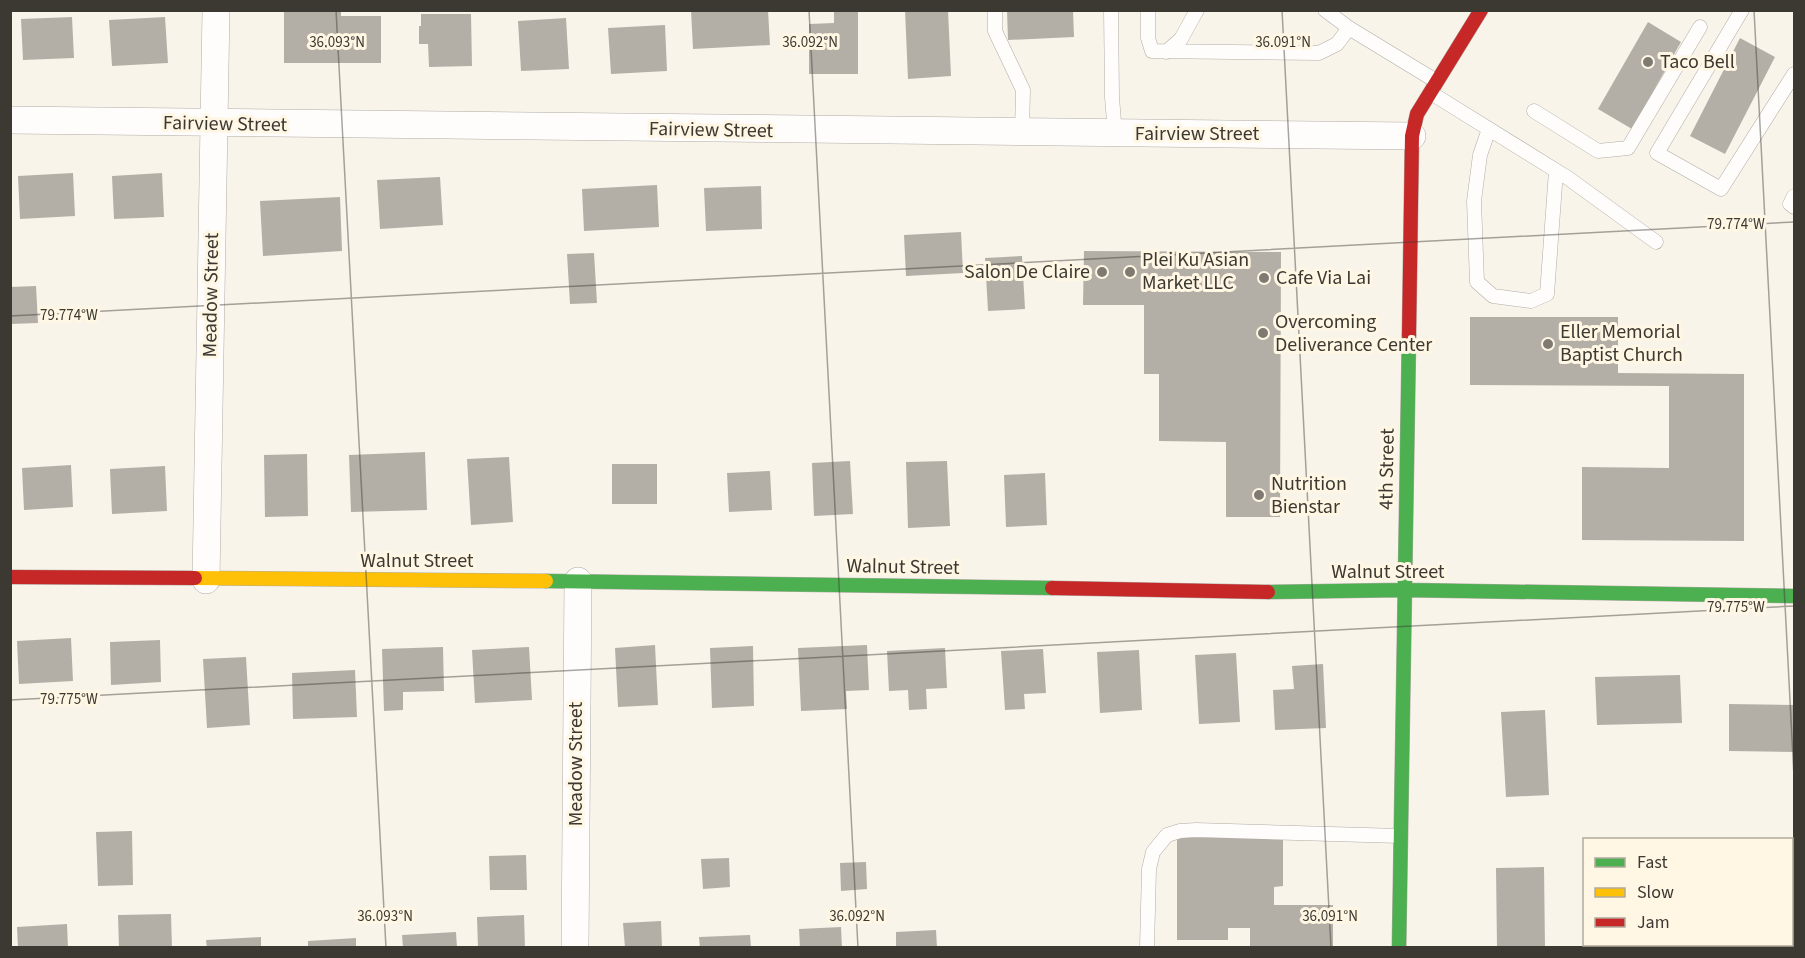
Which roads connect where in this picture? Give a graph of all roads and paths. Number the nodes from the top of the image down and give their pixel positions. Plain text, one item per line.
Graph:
1 (216, 10) edge
2 (995, 10) edge
3 (1111, 10) edge
4 (1148, 10) edge
5 (1197, 10) edge
6 (1325, 10) edge
7 (1481, 10) edge
8 (1742, 10) edge
9 (1700, 27) dead end
10 (1349, 28) junction
11 (1166, 52) junction
12 (1794, 74) edge
13 (1433, 86) junction
14 (1534, 111) dead end
15 (10, 120) edge
16 (214, 124) junction
17 (1489, 129) junction
18 (1023, 133) junction
19 (1115, 134) junction
20 (1412, 136) junction
21 (1556, 171) junction
22 (1794, 196) edge
23 (1794, 207) edge
24 (1656, 242) dead end
25 (10, 577) edge
26 (206, 580) junction
27 (578, 581) junction
28 (1404, 590) junction
29 (1794, 596) edge
30 (1400, 836) junction
31 (575, 948) edge
32 (1147, 948) edge
33 (1399, 948) edge

1 - 16 street, Meadow Street
2 - 18 lane
3 - 19 lane
4 - 11 lane
5 - 11 lane
6 - 10 lane
7 - 13 street, 4th Street
8 - 12 lane
9 - 14 lane
10 - 11 lane
10 - 13 lane
13 - 17 lane
13 - 20 street, 4th Street
15 - 16 street, Fairview Street
16 - 18 street, Fairview Street
16 - 26 street, Meadow Street
17 - 21 lane
17 - 21 lane
18 - 19 street, Fairview Street
19 - 20 street, Fairview Street
20 - 28 street, 4th Street
21 - 24 lane
22 - 23 lane
25 - 26 street, Walnut Street
26 - 27 street, Walnut Street
27 - 28 street, Walnut Street
27 - 31 street, Meadow Street
28 - 29 street, Walnut Street
28 - 30 street, 4th Street
30 - 32 lane
30 - 33 street, 4th Street

